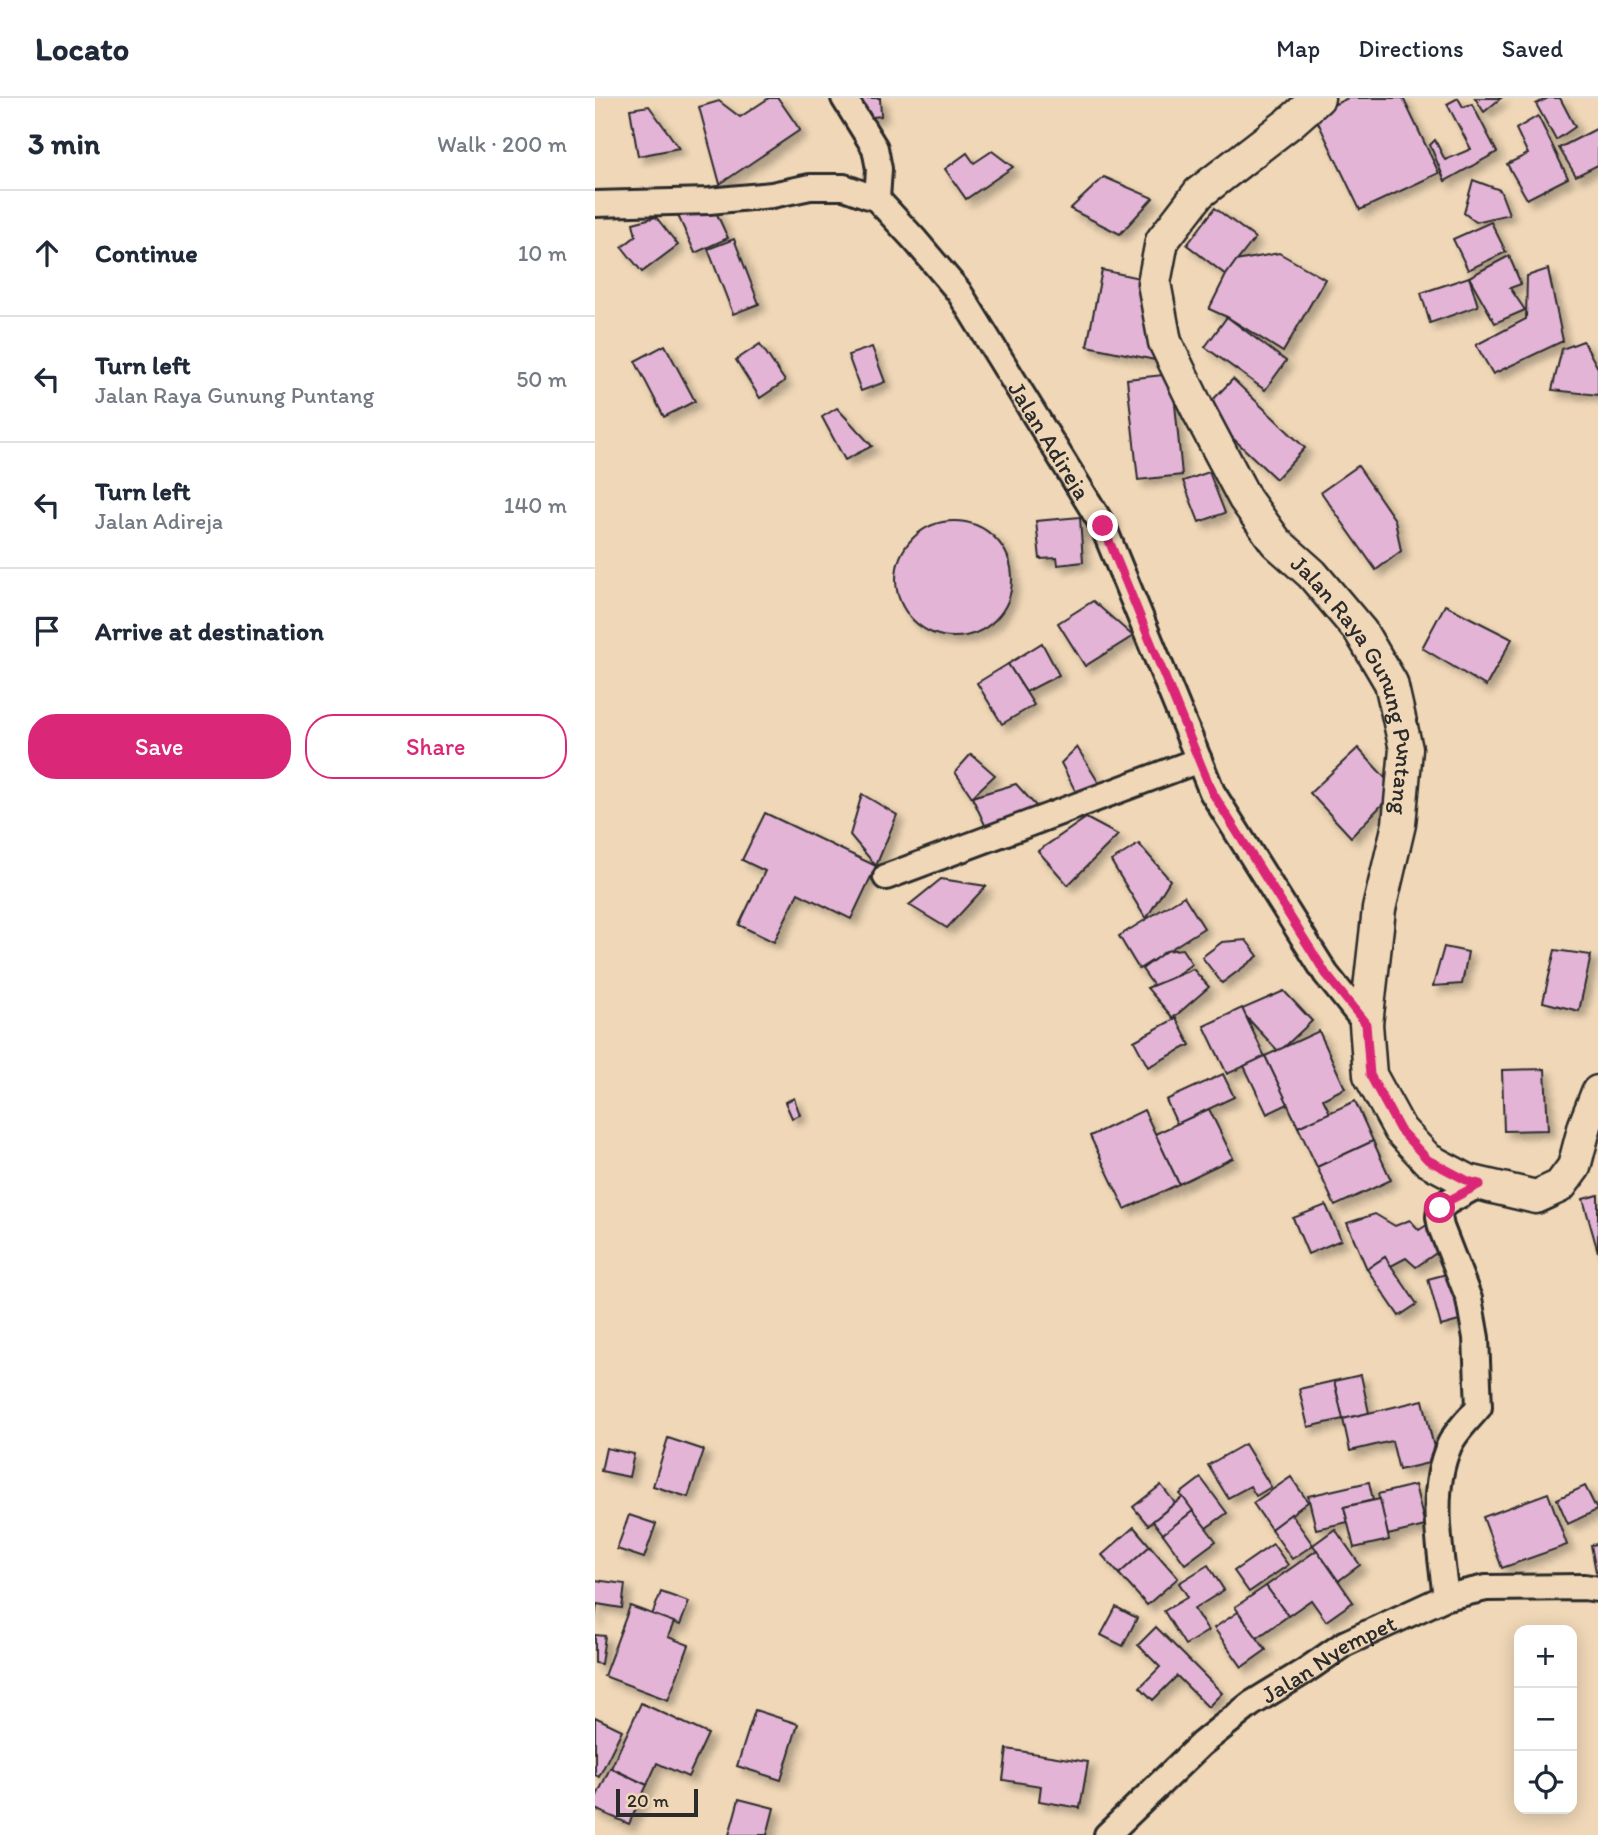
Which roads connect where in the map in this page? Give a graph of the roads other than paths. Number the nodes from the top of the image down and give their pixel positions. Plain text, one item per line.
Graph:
1 (844, 98) edge
2 (1318, 98) edge
3 (877, 199) junction
4 (595, 204) edge
5 (1199, 760) junction
6 (886, 877) dead end
7 (1366, 1024) junction
8 (1598, 1092) edge
9 (1480, 1184) junction
10 (1598, 1589) edge
11 (1446, 1597) junction
12 (1107, 1835) edge

1 - 3 street
2 - 7 street, Jalan Raya Gunung Puntang
3 - 4 street, Jalan Adireja
3 - 5 street, Jalan Adireja
5 - 6 street
5 - 7 street, Jalan Adireja
7 - 9 street, Jalan Raya Gunung Puntang
8 - 9 street, Jalan Raya Gunung Puntang
9 - 11 street
10 - 11 street, Jalan Nyempet
11 - 12 street, Jalan Nyempet

